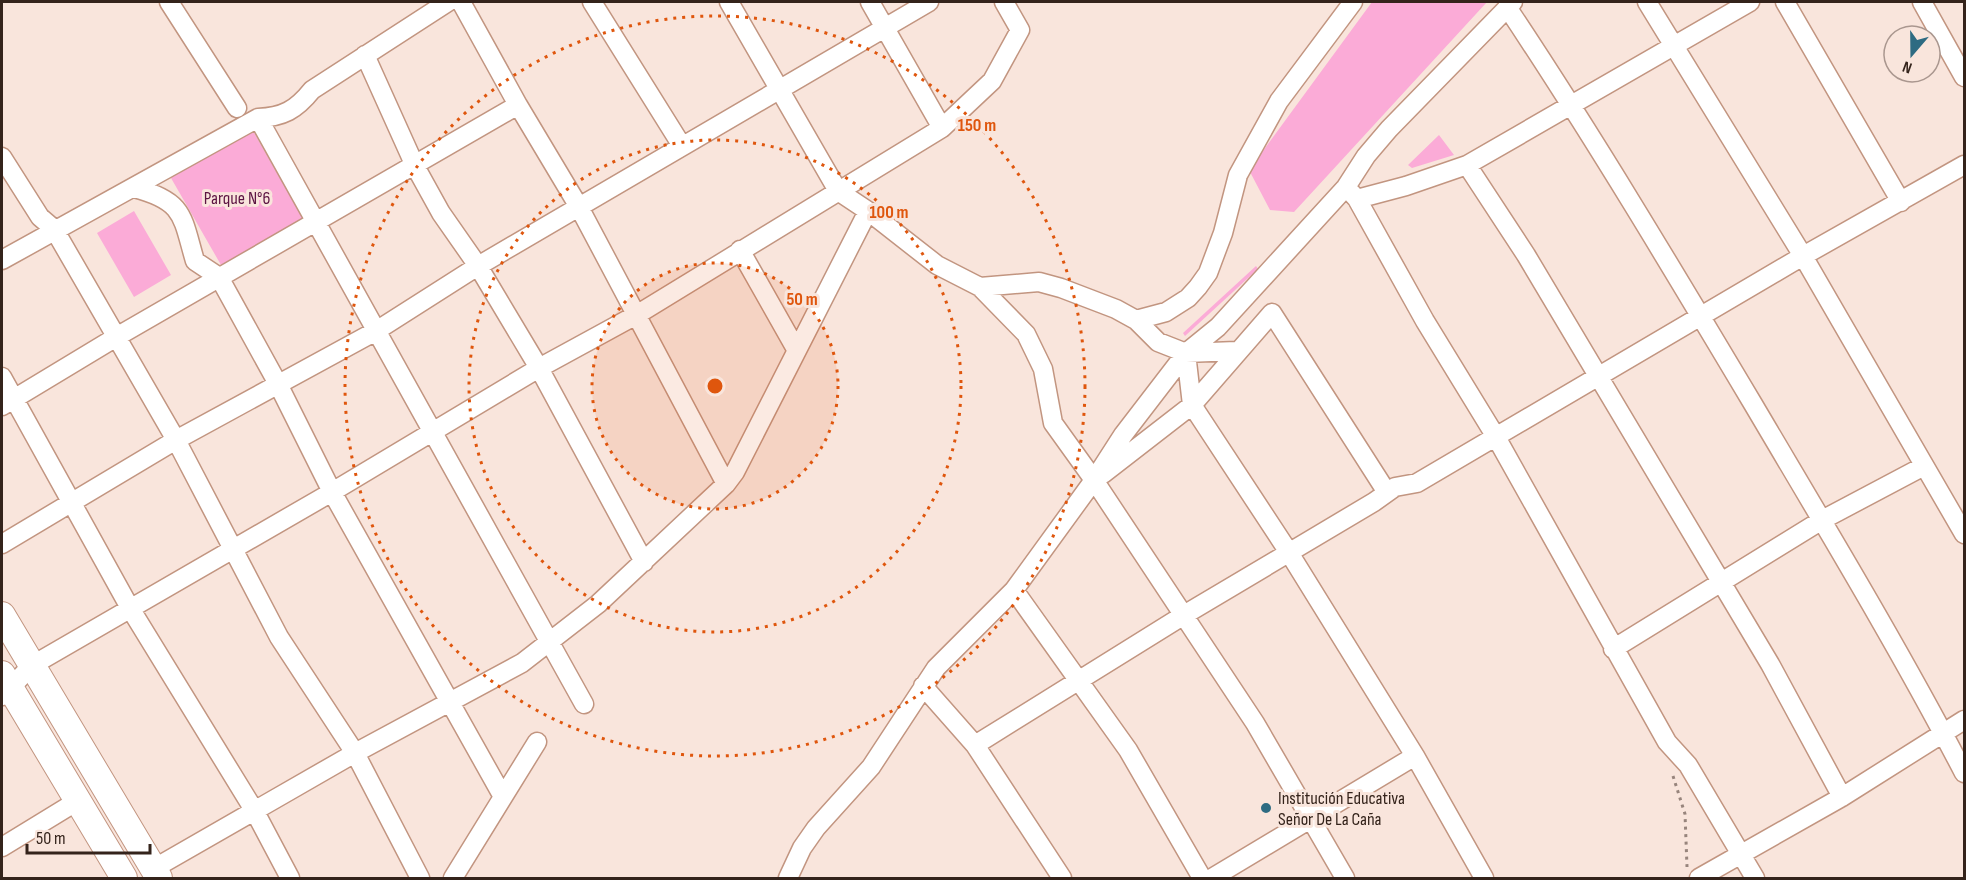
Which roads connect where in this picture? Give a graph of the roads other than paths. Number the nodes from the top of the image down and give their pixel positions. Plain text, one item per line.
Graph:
1 (448, 2) edge
2 (461, 2) edge
3 (592, 2) edge
4 (729, 2) edge
5 (870, 2) edge
6 (930, 2) edge
7 (1004, 2) edge
8 (1353, 2) edge
9 (1647, 2) edge
10 (1750, 2) edge
11 (1785, 2) edge
12 (1922, 2) edge
13 (177, 4) edge
14 (1510, 4) edge
15 (885, 26) junction
16 (1676, 46) junction
17 (365, 55) junction
18 (1965, 77) edge
19 (782, 90) junction
20 (518, 105) junction
21 (1572, 105) junction
22 (237, 108) dead end
23 (258, 118) junction
24 (942, 128) junction
25 (682, 146) junction
26 (2, 157) edge
27 (1467, 165) junction
28 (1965, 165) edge
29 (415, 166) junction
30 (134, 188) junction
31 (838, 191) junction
32 (1352, 193) junction
33 (1901, 202) junction
34 (579, 207) junction
35 (868, 211) junction
36 (315, 223) junction
37 (54, 229) junction
38 (740, 250) junction
39 (1803, 256) junction
40 (2, 260) edge
41 (478, 266) junction
42 (219, 277) junction
43 (980, 287) junction
44 (638, 314) junction
45 (1701, 317) junction
46 (1136, 320) junction
47 (376, 331) junction
48 (118, 336) junction
49 (796, 349) junction
50 (1236, 351) junction
51 (1186, 353) junction
52 (539, 368) junction
53 (1598, 376) junction
54 (2, 377) edge
55 (278, 384) junction
56 (8, 402) edge
57 (1192, 405) junction
58 (434, 432) junction
59 (1496, 436) junction
60 (176, 440) junction
61 (1924, 466) junction
62 (1094, 480) junction
63 (726, 484) junction
64 (1386, 490) junction
65 (332, 492) junction
66 (70, 501) junction
67 (1822, 520) junction
68 (1965, 534) edge
69 (2, 544) edge
70 (231, 549) junction
71 (1288, 551) junction
72 (644, 562) junction
73 (1720, 585) junction
74 (1014, 590) junction
75 (130, 608) junction
76 (2, 615) edge
77 (1184, 615) junction
78 (549, 643) junction
79 (1613, 649) junction
80 (31, 666) junction
81 (1077, 680) junction
82 (923, 686) junction
83 (4, 687) edge
84 (452, 703) junction
85 (584, 704) dead end
86 (1965, 720) edge
87 (1943, 732) junction
88 (537, 742) dead end
89 (975, 745) junction
90 (355, 753) junction
91 (1415, 756) junction
92 (1965, 773) edge
93 (502, 795) junction
94 (1842, 797) junction
95 (79, 800) junction
96 (254, 810) junction
97 (1313, 820) junction
98 (2, 847) edge
99 (1742, 852) junction
100 (1693, 873) edge
101 (156, 874) edge
102 (124, 879) edge
103 (291, 879) edge
104 (420, 879) edge
105 (453, 879) edge
106 (788, 879) edge
107 (1062, 879) edge
108 (1202, 879) edge
109 (1212, 879) edge
110 (1345, 879) edge
111 (1484, 879) edge
112 (1755, 879) edge

1 - 17 street
2 - 20 street
3 - 25 street
4 - 19 street
5 - 15 street
6 - 15 street
7 - 24 street
8 - 46 street
9 - 16 street
10 - 16 street
11 - 33 street
12 - 18 street
13 - 22 street
14 - 21 street
14 - 32 street
15 - 19 street
15 - 24 street
16 - 21 street
16 - 39 street
17 - 23 street
17 - 29 street
19 - 25 street
19 - 31 street
20 - 29 street
20 - 34 street
21 - 27 street
21 - 45 street
23 - 30 street
23 - 36 street
24 - 31 street
25 - 34 street
26 - 37 street
27 - 32 street
27 - 53 street
28 - 33 street
29 - 36 street
29 - 41 street
30 - 37 street
30 - 42 street
31 - 35 street
31 - 38 street
32 - 51 street
32 - 59 street
33 - 39 street
34 - 41 street
34 - 44 street
35 - 43 street
35 - 49 street
36 - 42 street
36 - 47 street
37 - 40 street
37 - 48 street
38 - 44 street
38 - 49 street
39 - 45 street
39 - 61 street
41 - 47 street
41 - 52 street
42 - 48 street
42 - 55 street
43 - 46 street
43 - 62 street
44 - 52 street
44 - 63 street
45 - 53 street
45 - 67 street
46 - 51 street
47 - 55 street
47 - 58 street
48 - 56 street
48 - 60 street
49 - 63 street
50 - 51 street
50 - 57 street
50 - 64 street
51 - 57 street
51 - 62 street
52 - 58 street
52 - 72 street
53 - 59 street
53 - 73 street
54 - 56 street
55 - 60 street
55 - 65 street
56 - 66 street
57 - 62 street
57 - 71 street
58 - 65 street
58 - 78 street
59 - 64 street
59 - 79 street
60 - 66 street
60 - 70 street
61 - 67 street
61 - 68 street
62 - 74 street
62 - 77 street
63 - 72 street
64 - 71 street
65 - 70 street
65 - 84 street
66 - 69 street
66 - 75 street
67 - 73 street
67 - 87 street
70 - 75 street
70 - 90 street
71 - 77 street
71 - 91 street
72 - 78 street
73 - 79 street
73 - 94 street
74 - 81 street
74 - 82 street
75 - 80 street
75 - 96 street
76 - 80 main road
77 - 81 street
77 - 97 street
78 - 84 street
78 - 85 street
79 - 99 street
80 - 83 street
80 - 101 main road
81 - 89 street
81 - 108 street
82 - 89 street
82 - 106 street
83 - 95 main road
84 - 90 street
84 - 93 street
86 - 87 street
87 - 92 street
87 - 94 street
88 - 93 street
89 - 107 street
90 - 96 street
90 - 104 street
91 - 97 street
91 - 111 street
93 - 105 street
94 - 99 street
95 - 98 street
95 - 102 main road
96 - 101 street
96 - 103 street
97 - 109 street
97 - 110 street
99 - 100 street
99 - 112 street

